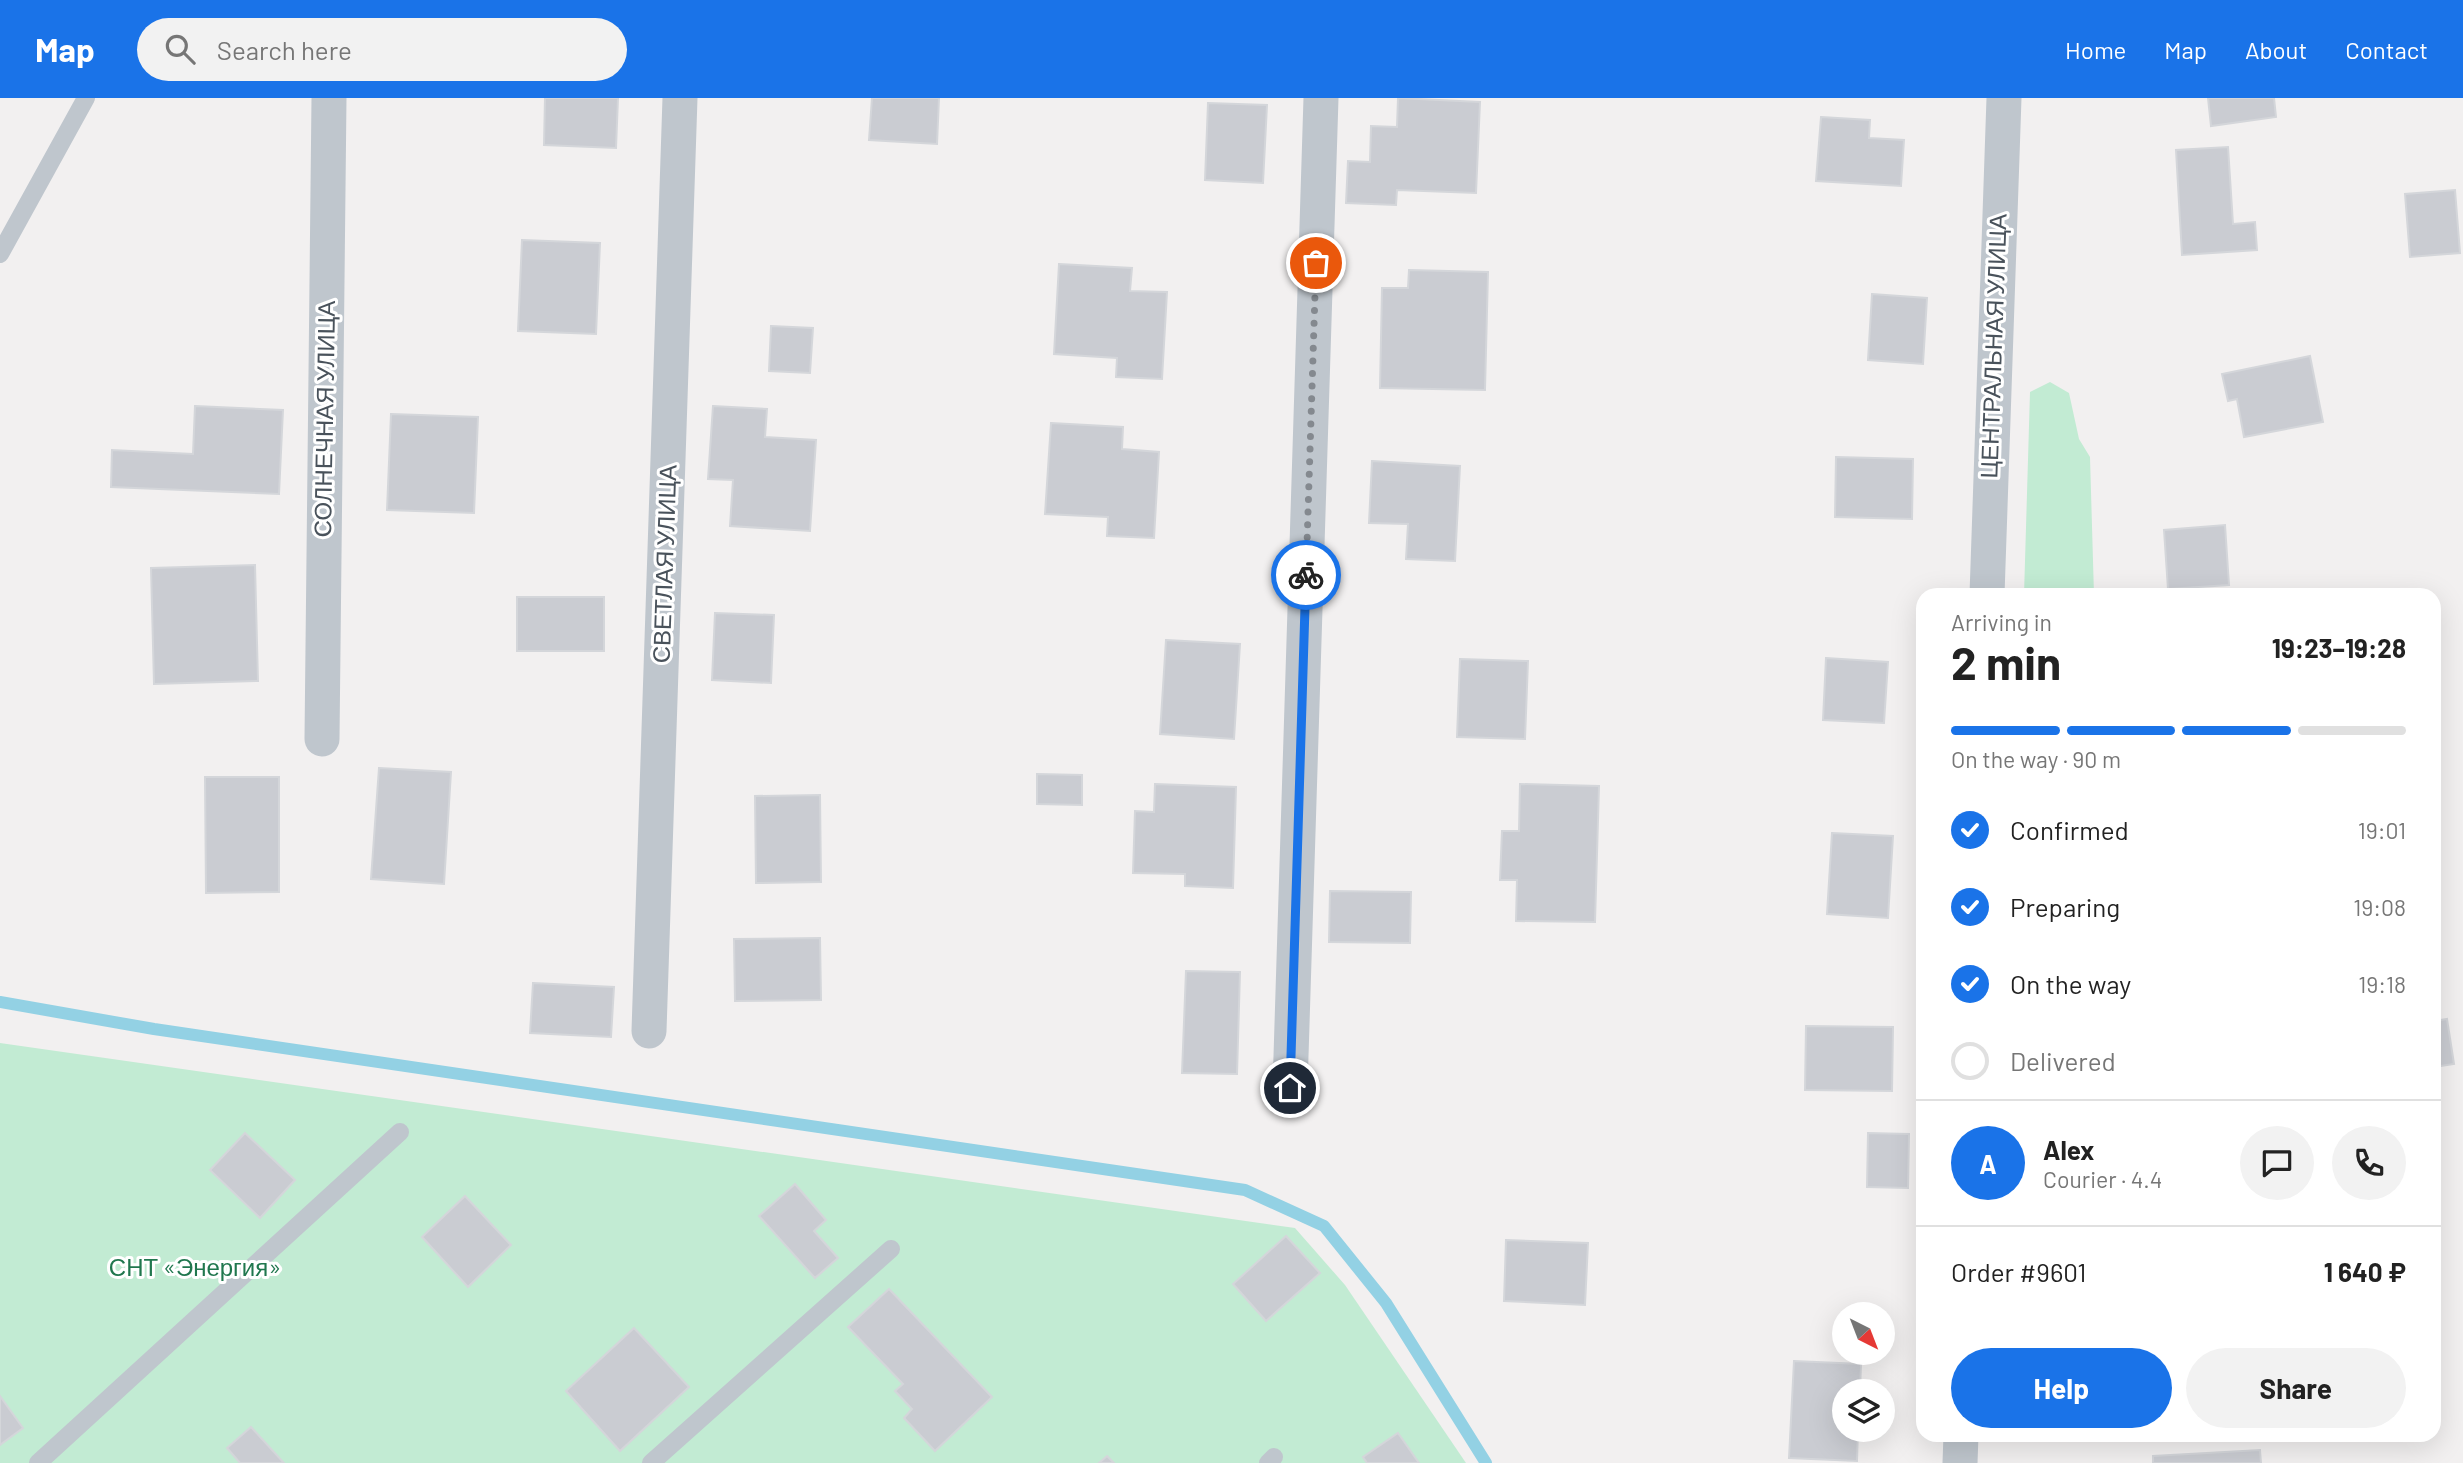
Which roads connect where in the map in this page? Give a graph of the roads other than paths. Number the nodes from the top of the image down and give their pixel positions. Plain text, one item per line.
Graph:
1 (86, 98) edge
2 (329, 98) edge
3 (680, 98) edge
4 (1321, 98) edge
5 (2004, 98) edge
6 (0, 254) edge
7 (1987, 588) edge
8 (322, 739) dead end
9 (649, 1031) dead end
10 (1290, 1088) dead end
11 (400, 1132) dead end
12 (891, 1249) dead end
13 (1961, 1442) edge
14 (38, 1463) edge
15 (651, 1463) edge
16 (1960, 1463) edge

1 - 6 lane
2 - 8 street, СОЛНЕЧНАЯ УЛИЦА
3 - 9 street, СВЕТЛАЯ УЛИЦА
4 - 10 street
5 - 7 street, ЦЕНТРАЛЬНАЯ УЛИЦА
11 - 14 lane
12 - 15 lane
13 - 16 street

